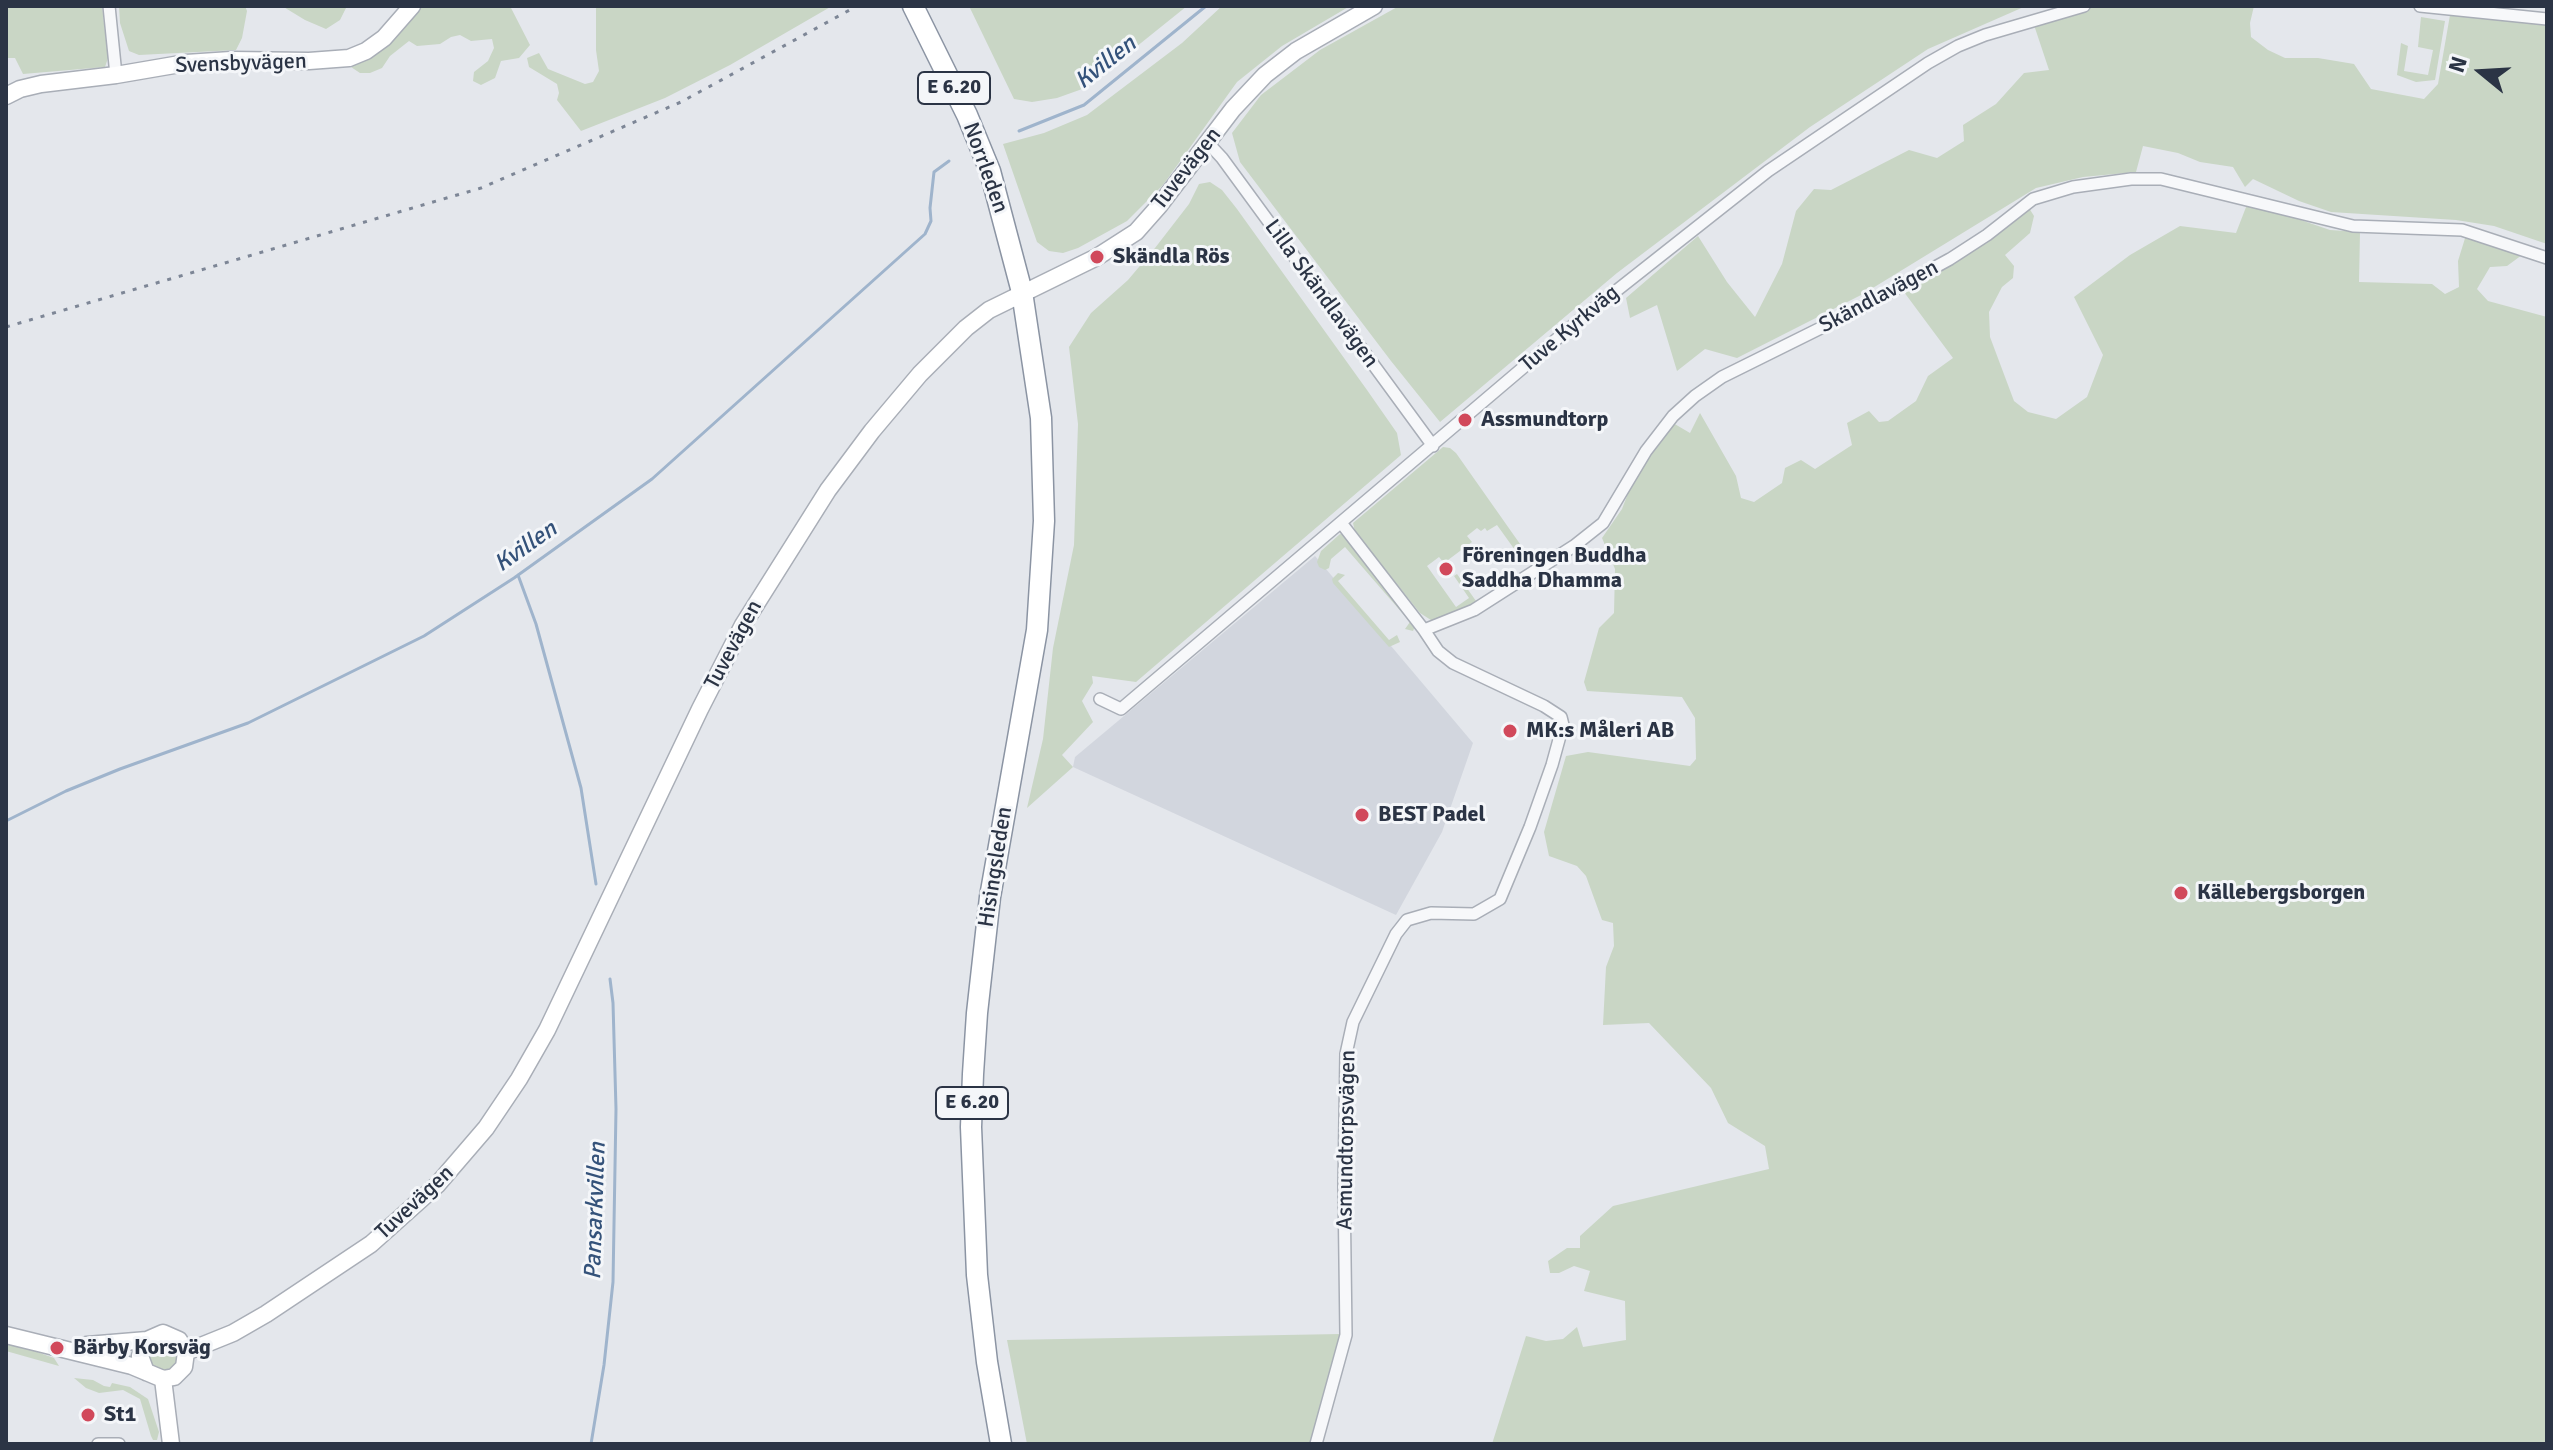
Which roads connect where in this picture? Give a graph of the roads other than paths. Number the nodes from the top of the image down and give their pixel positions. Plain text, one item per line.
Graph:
1 (109, 6) edge
2 (412, 6) edge
3 (1374, 6) edge
4 (2084, 6) edge
5 (2420, 6) edge
6 (917, 13) edge
7 (2547, 19) edge
8 (116, 75) junction
9 (6, 96) edge
10 (1208, 143) junction
11 (2547, 258) edge
12 (1022, 292) junction
13 (1433, 446) junction
14 (1342, 524) junction
15 (1424, 630) junction
16 (1100, 699) dead end
17 (6, 1335) edge
18 (147, 1340) junction
19 (75, 1351) junction
20 (186, 1352) junction
21 (146, 1372) junction
22 (163, 1379) junction
23 (98, 1444) edge
24 (119, 1444) edge
25 (169, 1444) edge
26 (1001, 1444) edge
27 (1316, 1444) edge

1 - 8 street
2 - 8 main road, Svensbyvägen
3 - 10 main road, Tuvevägen
4 - 13 street, Tuve Kyrkväg
5 - 7 street
6 - 12 highway, Norrleden / E 6.20
8 - 9 main road, Svensbyvägen
10 - 12 main road, Tuvevägen
10 - 13 street, Lilla Skändlavägen
11 - 15 street, Skändlavägen
12 - 20 main road, Tuvevägen
12 - 26 highway, Hisingsleden / E 6.20
13 - 14 street, Tuve Kyrkväg
14 - 15 street
14 - 16 street, Tuve Kyrkväg
15 - 27 street, Asmundtorpsvägen
17 - 19 main road
18 - 19 main road
18 - 20 main road
18 - 21 main road
19 - 21 main road
20 - 22 main road
21 - 22 main road
22 - 25 main road
23 - 24 street

